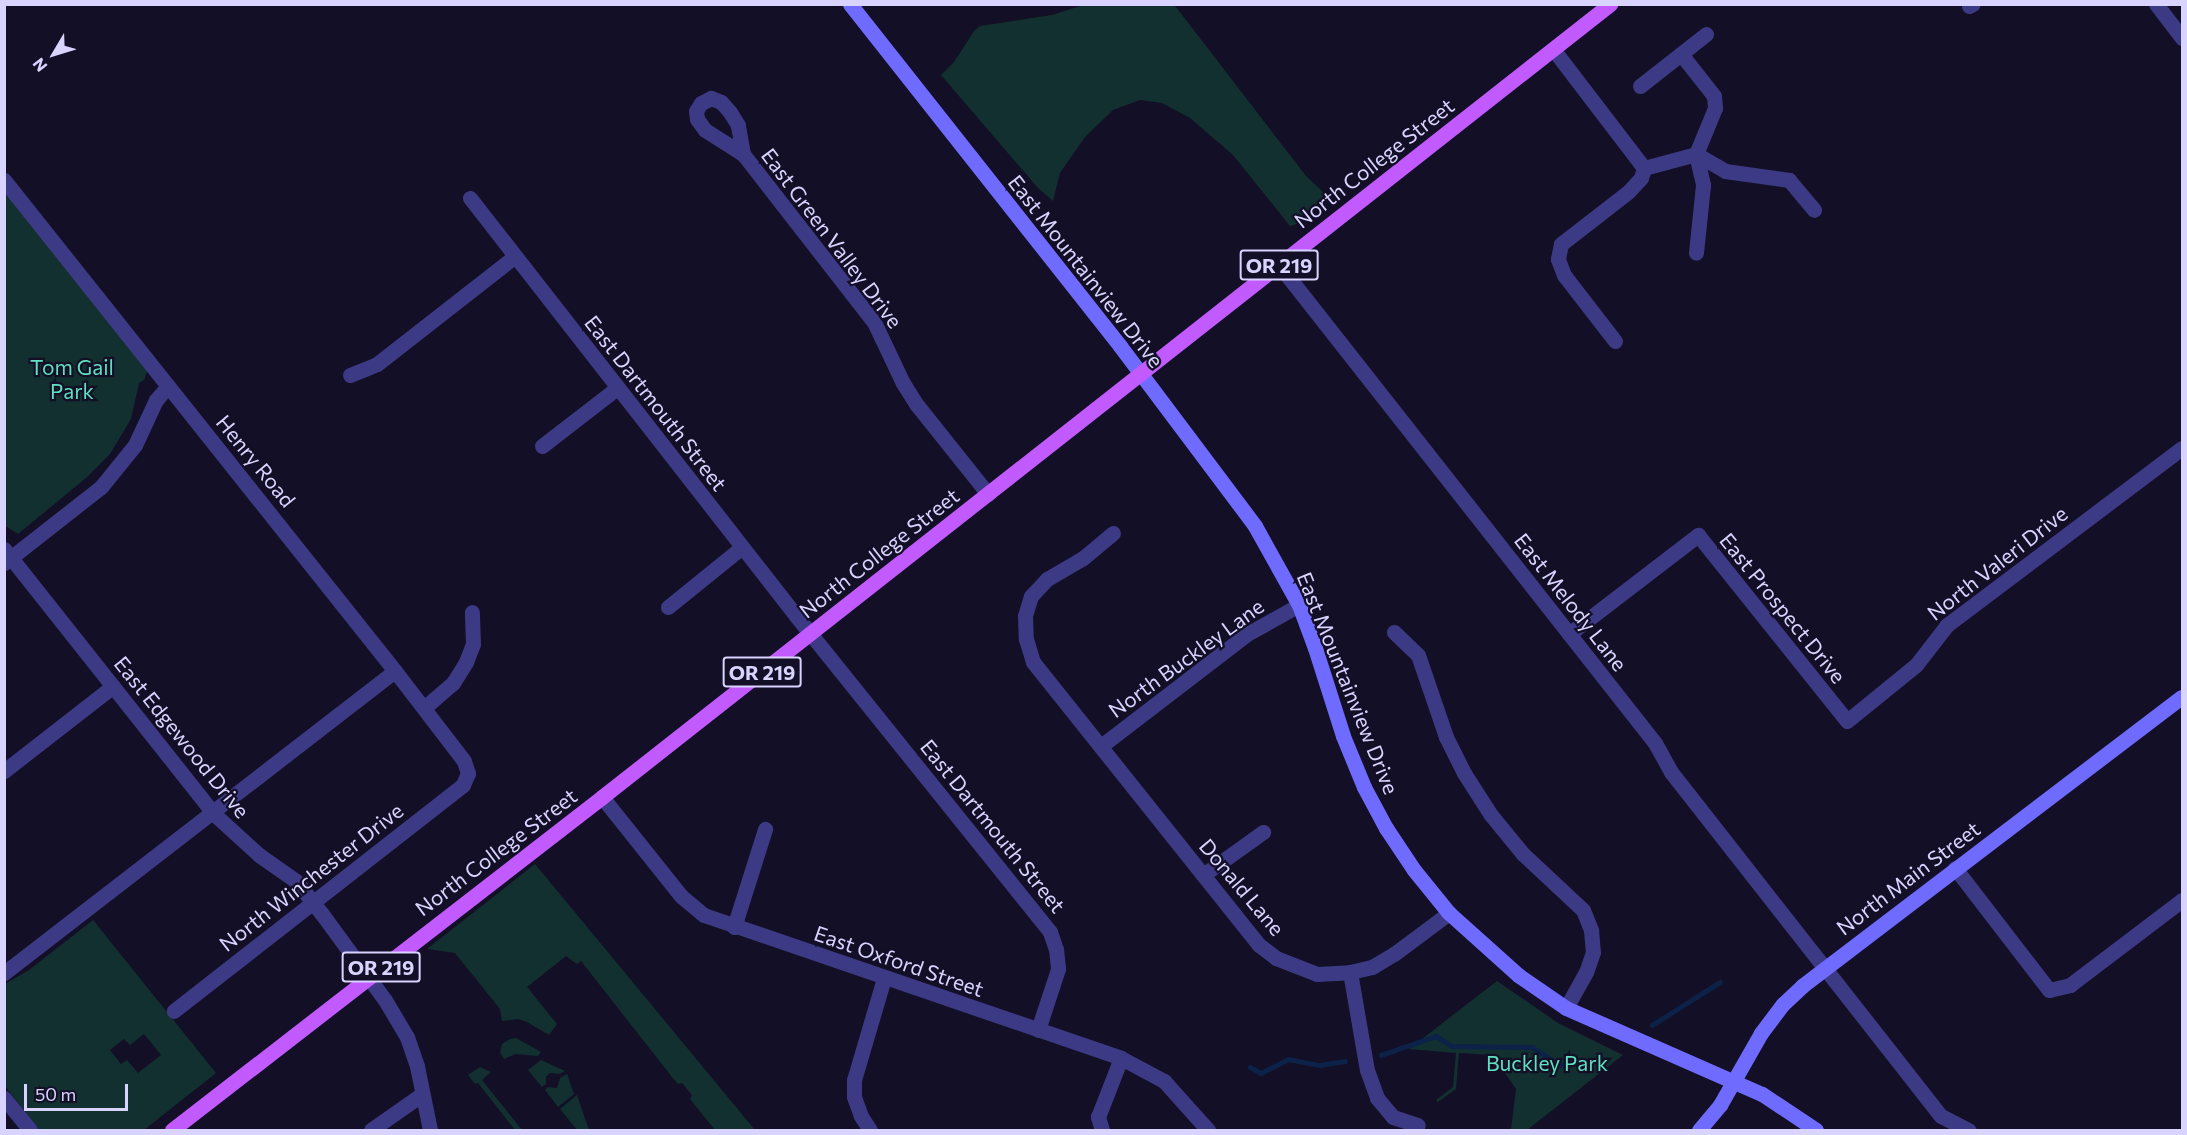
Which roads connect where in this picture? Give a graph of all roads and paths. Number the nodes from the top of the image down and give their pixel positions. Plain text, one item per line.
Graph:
1 (850, 4) edge
2 (1610, 4) edge
3 (2156, 4) edge
4 (1707, 34) dead end
5 (2182, 38) edge
6 (1553, 50) junction
7 (1681, 54) junction
8 (1640, 86) dead end
9 (743, 154) dead end
10 (1696, 154) junction
11 (1644, 168) junction
12 (4, 180) edge
13 (470, 198) dead end
14 (1814, 210) dead end
15 (1696, 254) dead end
16 (515, 256) junction
17 (1279, 265) junction
18 (1615, 341) dead end
19 (1140, 373) junction
20 (350, 375) dead end
21 (168, 386) junction
22 (617, 388) junction
23 (542, 446) dead end
24 (2182, 448) edge
25 (988, 494) junction
26 (1113, 533) dead end
27 (742, 547) junction
28 (7, 556) edge
29 (1299, 605) junction
30 (668, 607) dead end
31 (472, 612) dead end
32 (1394, 632) dead end
33 (811, 633) junction
34 (1569, 634) junction
35 (395, 671) junction
36 (113, 686) junction
37 (2180, 704) edge
38 (424, 708) junction
39 (1847, 721) joint
40 (1101, 747) junction
41 (4, 771) edge
42 (468, 772) joint
43 (602, 797) junction
44 (213, 813) junction
45 (765, 830) dead end
46 (1263, 832) dead end
47 (1955, 868) junction
48 (1203, 875) junction
49 (2182, 900) edge
50 (313, 902) junction
51 (1449, 913) junction
52 (734, 927) junction
53 (1825, 967) junction
54 (1350, 972) junction
55 (4, 973) edge
56 (368, 977) junction
57 (884, 978) junction
58 (1566, 1008) junction
59 (174, 1011) dead end
60 (1038, 1030) junction
61 (1121, 1058) junction
62 (1733, 1082) junction
63 (421, 1095) junction
64 (4, 1098) edge
65 (1418, 1125) dead end
66 (1969, 1130) edge
67 (30, 1131) edge
68 (171, 1131) edge
69 (371, 1131) edge
70 (430, 1131) edge
71 (870, 1131) edge
72 (1102, 1131) edge
73 (1208, 1131) edge
74 (1699, 1131) edge
75 (1816, 1131) edge

1 - 19 street, East Mountainview Drive
2 - 6 main road, North College Street / OR 219
3 - 5 street
4 - 7 street
6 - 11 street
6 - 17 main road, North College Street / OR 219
7 - 8 street
7 - 10 street
9 - 25 street, East Green Valley Drive
10 - 11 street
10 - 14 street
10 - 15 street
11 - 18 street
12 - 21 street, Henry Road
13 - 16 street, East Dartmouth Street
16 - 20 street
16 - 22 street, East Dartmouth Street
17 - 19 main road, North College Street / OR 219
17 - 34 street, East Melody Lane
19 - 25 main road, North College Street / OR 219
19 - 29 street, East Mountainview Drive
21 - 28 street
21 - 35 street, Henry Road
22 - 23 street
22 - 27 street, East Dartmouth Street
24 - 39 street, North Valeri Drive
25 - 33 main road, North College Street / OR 219
26 - 40 street, Donald Lane
27 - 30 street
27 - 33 street, East Dartmouth Street
28 - 36 street, East Edgewood Drive
29 - 40 street, North Buckley Lane
29 - 51 street, East Mountainview Drive
31 - 38 street
32 - 58 street
33 - 43 main road, North College Street / OR 219
33 - 60 street, East Dartmouth Street
34 - 39 street, East Prospect Drive
34 - 53 street, East Melody Lane
35 - 38 street, Henry Road
35 - 44 street
36 - 41 street
36 - 44 street, East Edgewood Drive
37 - 47 street, North Main Street
38 - 42 street, Henry Road
40 - 48 street, Donald Lane
42 - 50 street, North Winchester Drive
43 - 52 street, East Oxford Street
43 - 56 main road, North College Street / OR 219
44 - 50 street, East Edgewood Drive
44 - 55 street
45 - 52 street
46 - 48 street
47 - 49 street
47 - 53 street, North Main Street
48 - 54 street, Donald Lane
50 - 56 street, East Edgewood Drive
50 - 59 street, North Winchester Drive
51 - 54 street, Donald Lane
51 - 58 street, East Mountainview Drive
52 - 57 street, East Oxford Street
53 - 62 street, North Main Street
53 - 66 street, East Melody Lane
54 - 65 street
56 - 63 street, East Edgewood Drive
56 - 68 main road, North College Street / OR 219
57 - 60 street, East Oxford Street
57 - 71 street
58 - 62 street, East Mountainview Drive
60 - 61 street, East Oxford Street
61 - 72 street
61 - 73 street, East Oxford Street
62 - 74 street, North Main Street
62 - 75 street, East Mountainview Drive
63 - 69 street
63 - 70 street, East Edgewood Drive
64 - 67 street

